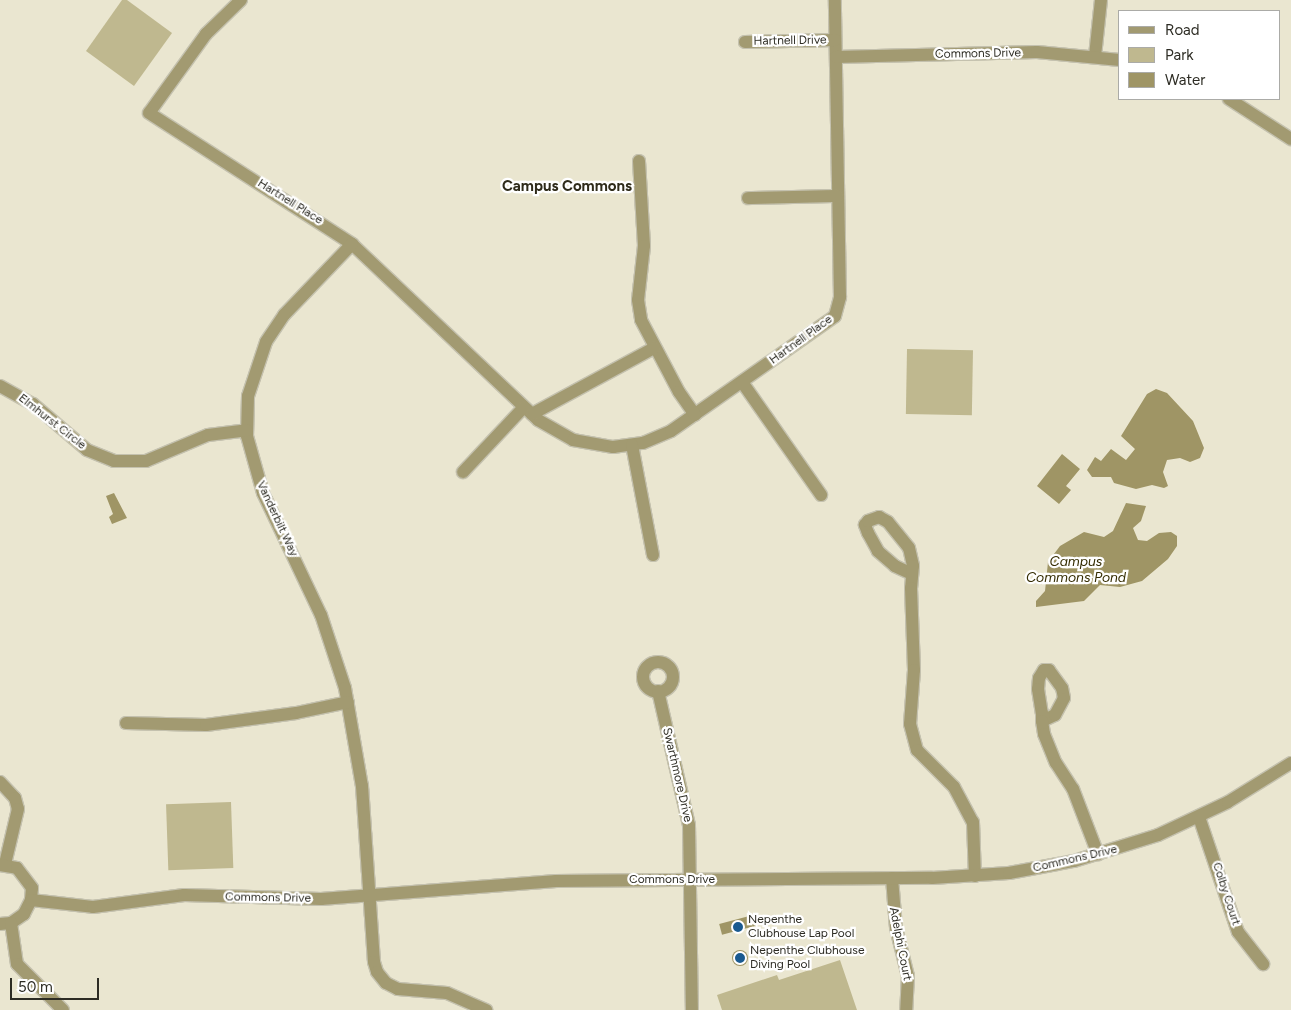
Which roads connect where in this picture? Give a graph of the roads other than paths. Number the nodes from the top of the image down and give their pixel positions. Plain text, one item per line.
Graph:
1 (241, 0) edge
2 (835, 0) edge
3 (1101, 0) edge
4 (835, 40) junction
5 (745, 42) dead end
6 (1095, 56) junction
7 (836, 57) junction
8 (1118, 60) edge
9 (1231, 100) edge
10 (1291, 139) edge
11 (639, 161) dead end
12 (838, 196) junction
13 (748, 198) dead end
14 (352, 244) junction
15 (654, 348) junction
16 (742, 382) junction
17 (0, 386) edge
18 (528, 411) junction
19 (695, 415) junction
20 (247, 430) junction
21 (632, 445) junction
22 (463, 472) dead end
23 (821, 495) dead end
24 (653, 556) dead end
25 (912, 574) junction
26 (658, 691) dead end
27 (348, 702) junction
28 (1042, 721) dead end
29 (126, 723) dead end
30 (1291, 763) edge
31 (0, 782) edge
32 (1199, 817) junction
33 (1098, 854) junction
34 (2, 864) edge
35 (975, 876) junction
36 (892, 878) junction
37 (690, 880) junction
38 (370, 897) junction
39 (32, 900) junction
40 (6, 923) edge
41 (1263, 964) dead end
42 (63, 1010) edge
43 (486, 1010) edge
44 (692, 1010) edge
45 (906, 1010) edge

1 - 14 street, Hartnell Place
2 - 4 street, Hartnell Place
3 - 6 street
4 - 5 street, Hartnell Drive
4 - 7 street, Hartnell Place
6 - 7 street, Commons Drive
6 - 8 street, Commons Drive
7 - 12 street, Hartnell Place
9 - 10 street
11 - 15 street
12 - 13 street
12 - 16 street, Hartnell Place
14 - 18 street, Hartnell Place
14 - 20 street, Vanderbilt Way
15 - 18 street
15 - 19 street
16 - 19 street, Hartnell Place
16 - 23 street
17 - 20 street, Elmhurst Circle
18 - 21 street, Hartnell Place
18 - 22 street
19 - 21 street, Hartnell Place
20 - 27 street, Vanderbilt Way
21 - 24 street
25 - 25 street
25 - 35 street
26 - 37 street, Swarthmore Drive
27 - 29 street
27 - 38 street, Vanderbilt Way
28 - 33 street
30 - 32 street, Commons Drive
31 - 34 street
32 - 33 street, Commons Drive
32 - 41 street, Colby Court
33 - 35 street, Commons Drive
34 - 39 street
35 - 36 street, Commons Drive
36 - 37 street, Commons Drive
36 - 45 street, Adelphi Court
37 - 38 street, Commons Drive
37 - 44 street, Swarthmore Drive
38 - 39 street, Commons Drive
38 - 43 street, Vanderbilt Way
39 - 40 street
40 - 42 street

